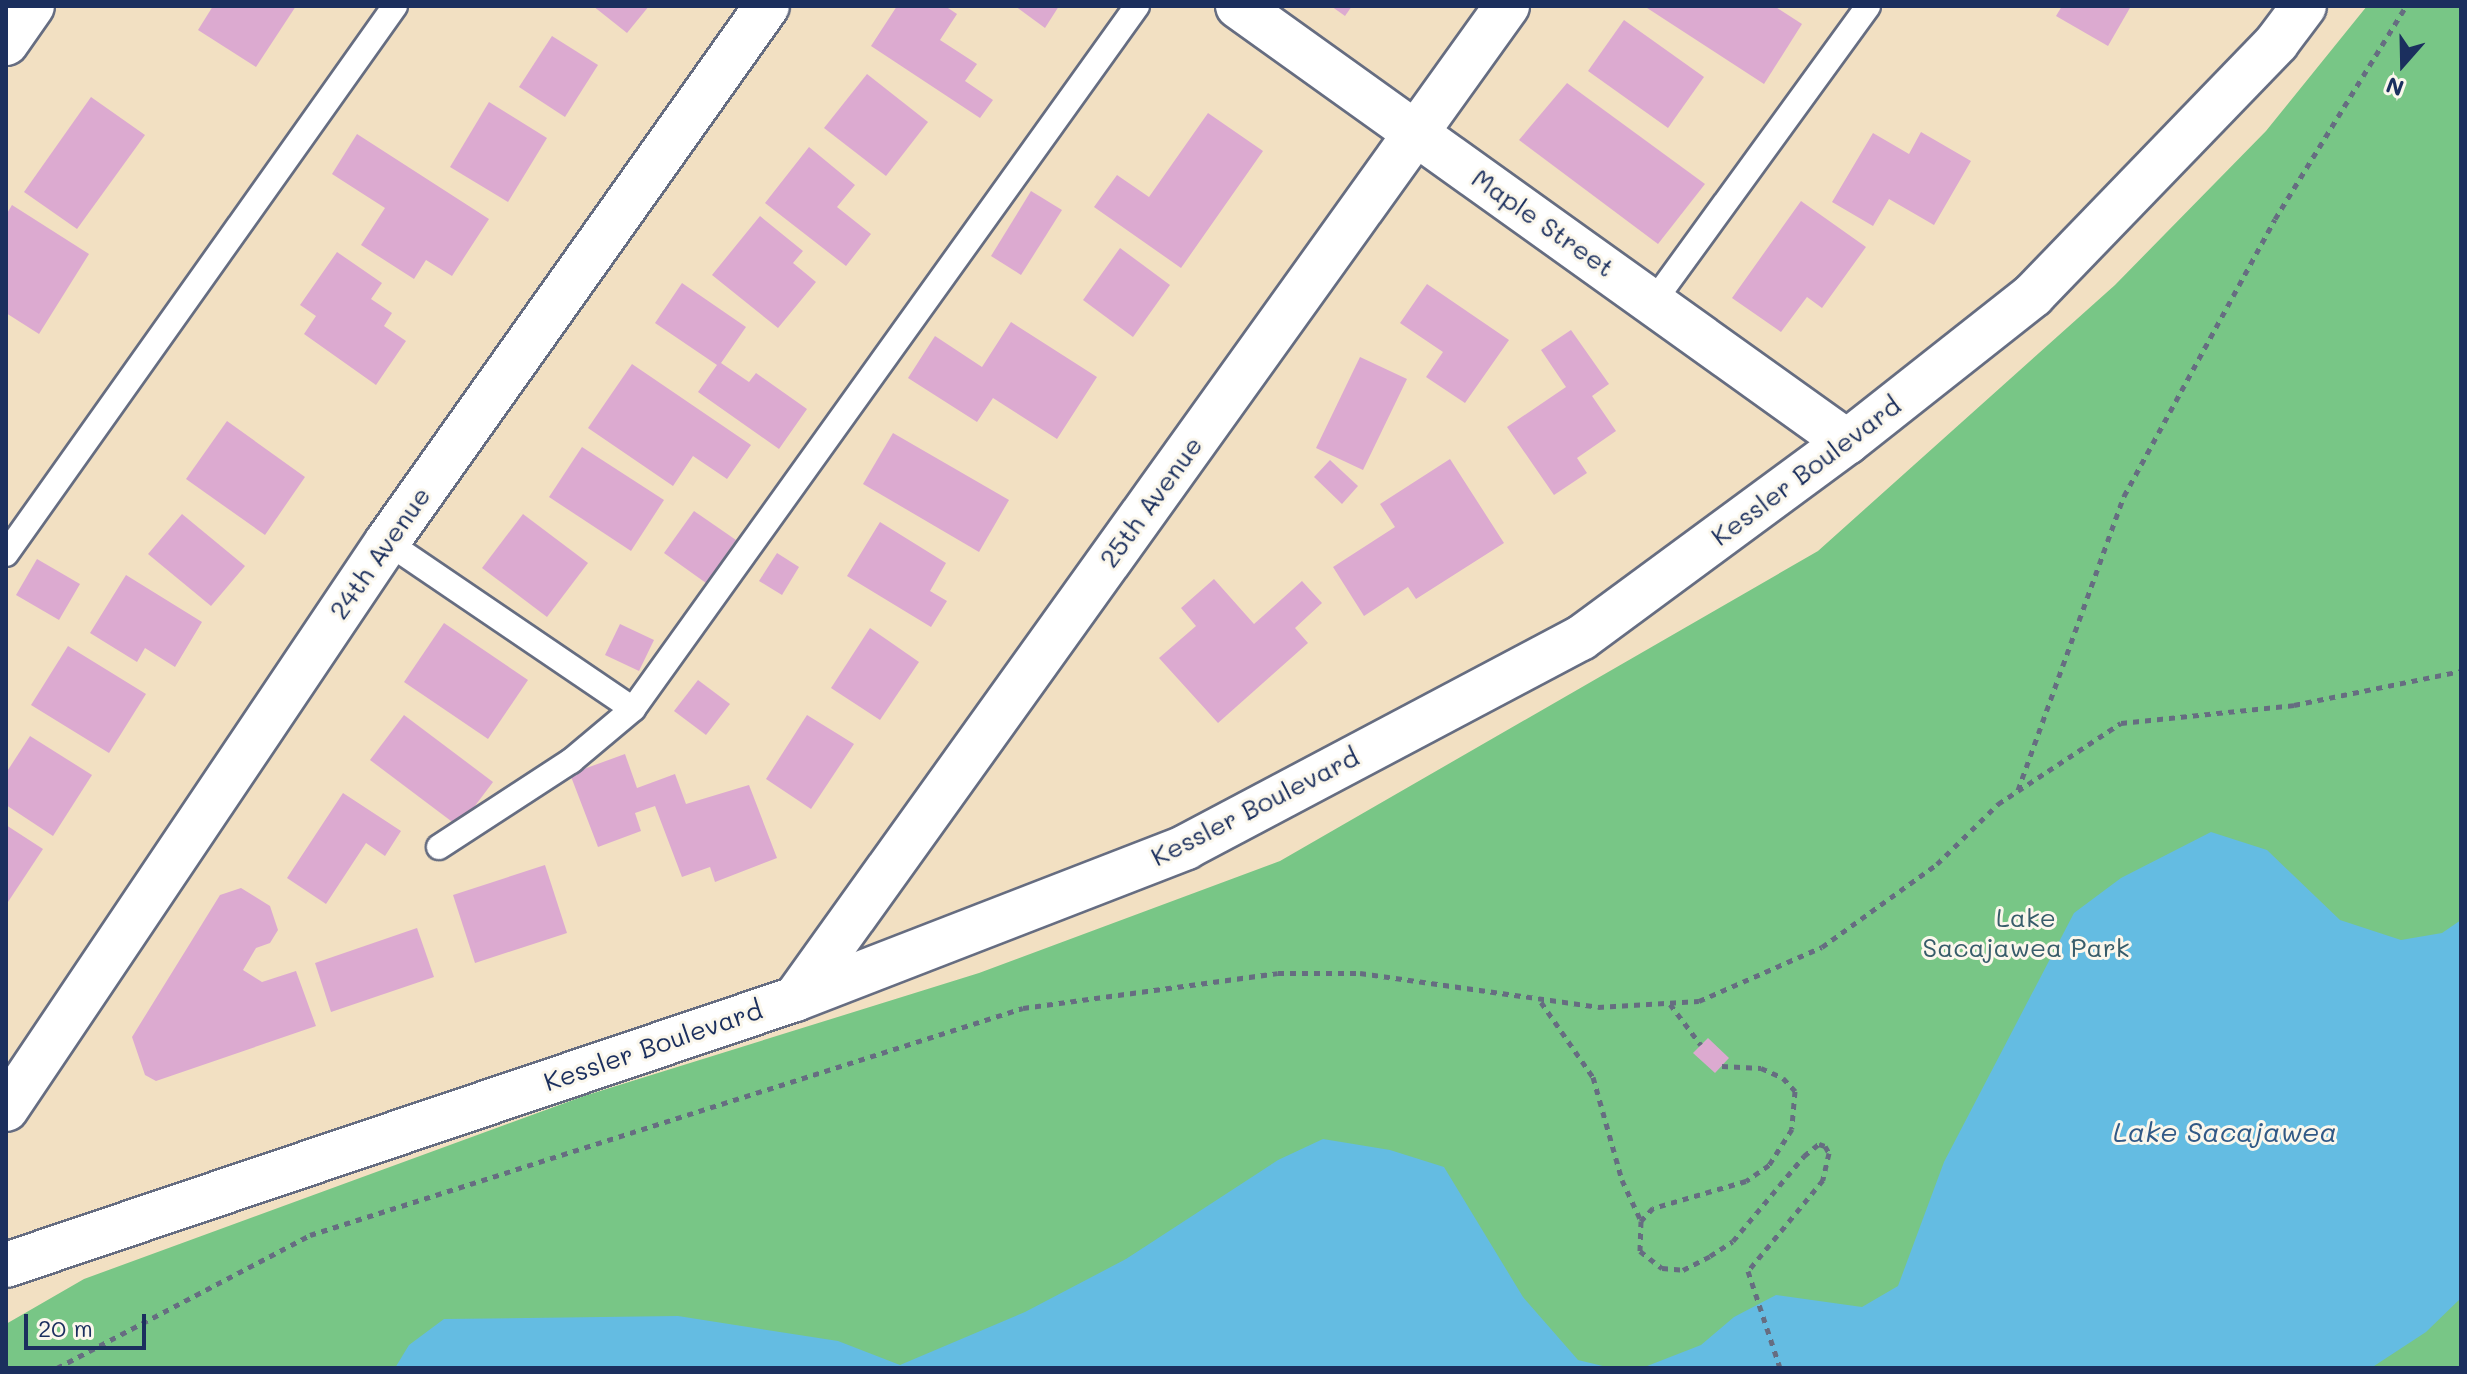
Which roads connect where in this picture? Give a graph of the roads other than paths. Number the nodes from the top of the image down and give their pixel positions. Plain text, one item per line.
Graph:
1 (32, 6) edge
2 (395, 6) edge
3 (767, 6) edge
4 (1137, 6) edge
5 (1238, 6) edge
6 (1507, 6) edge
7 (1868, 6) edge
8 (2304, 6) edge
9 (6, 43) edge
10 (1416, 134) junction
11 (1654, 301) junction
12 (1847, 442) junction
13 (387, 542) junction
14 (6, 554) edge
15 (633, 709) junction
16 (439, 847) dead end
17 (795, 999) junction
18 (6, 1109) edge
19 (6, 1265) edge

1 - 9 street
2 - 14 lane
3 - 13 street, 24th Avenue
4 - 15 lane
5 - 10 street, Maple Street
6 - 10 street, 25th Avenue
7 - 11 lane
8 - 12 street, Kessler Boulevard
10 - 11 street, Maple Street
10 - 17 street, 25th Avenue
11 - 12 street, Maple Street
12 - 17 street, Kessler Boulevard
13 - 15 lane
13 - 18 street, 24th Avenue
15 - 16 lane
17 - 19 street, Kessler Boulevard

